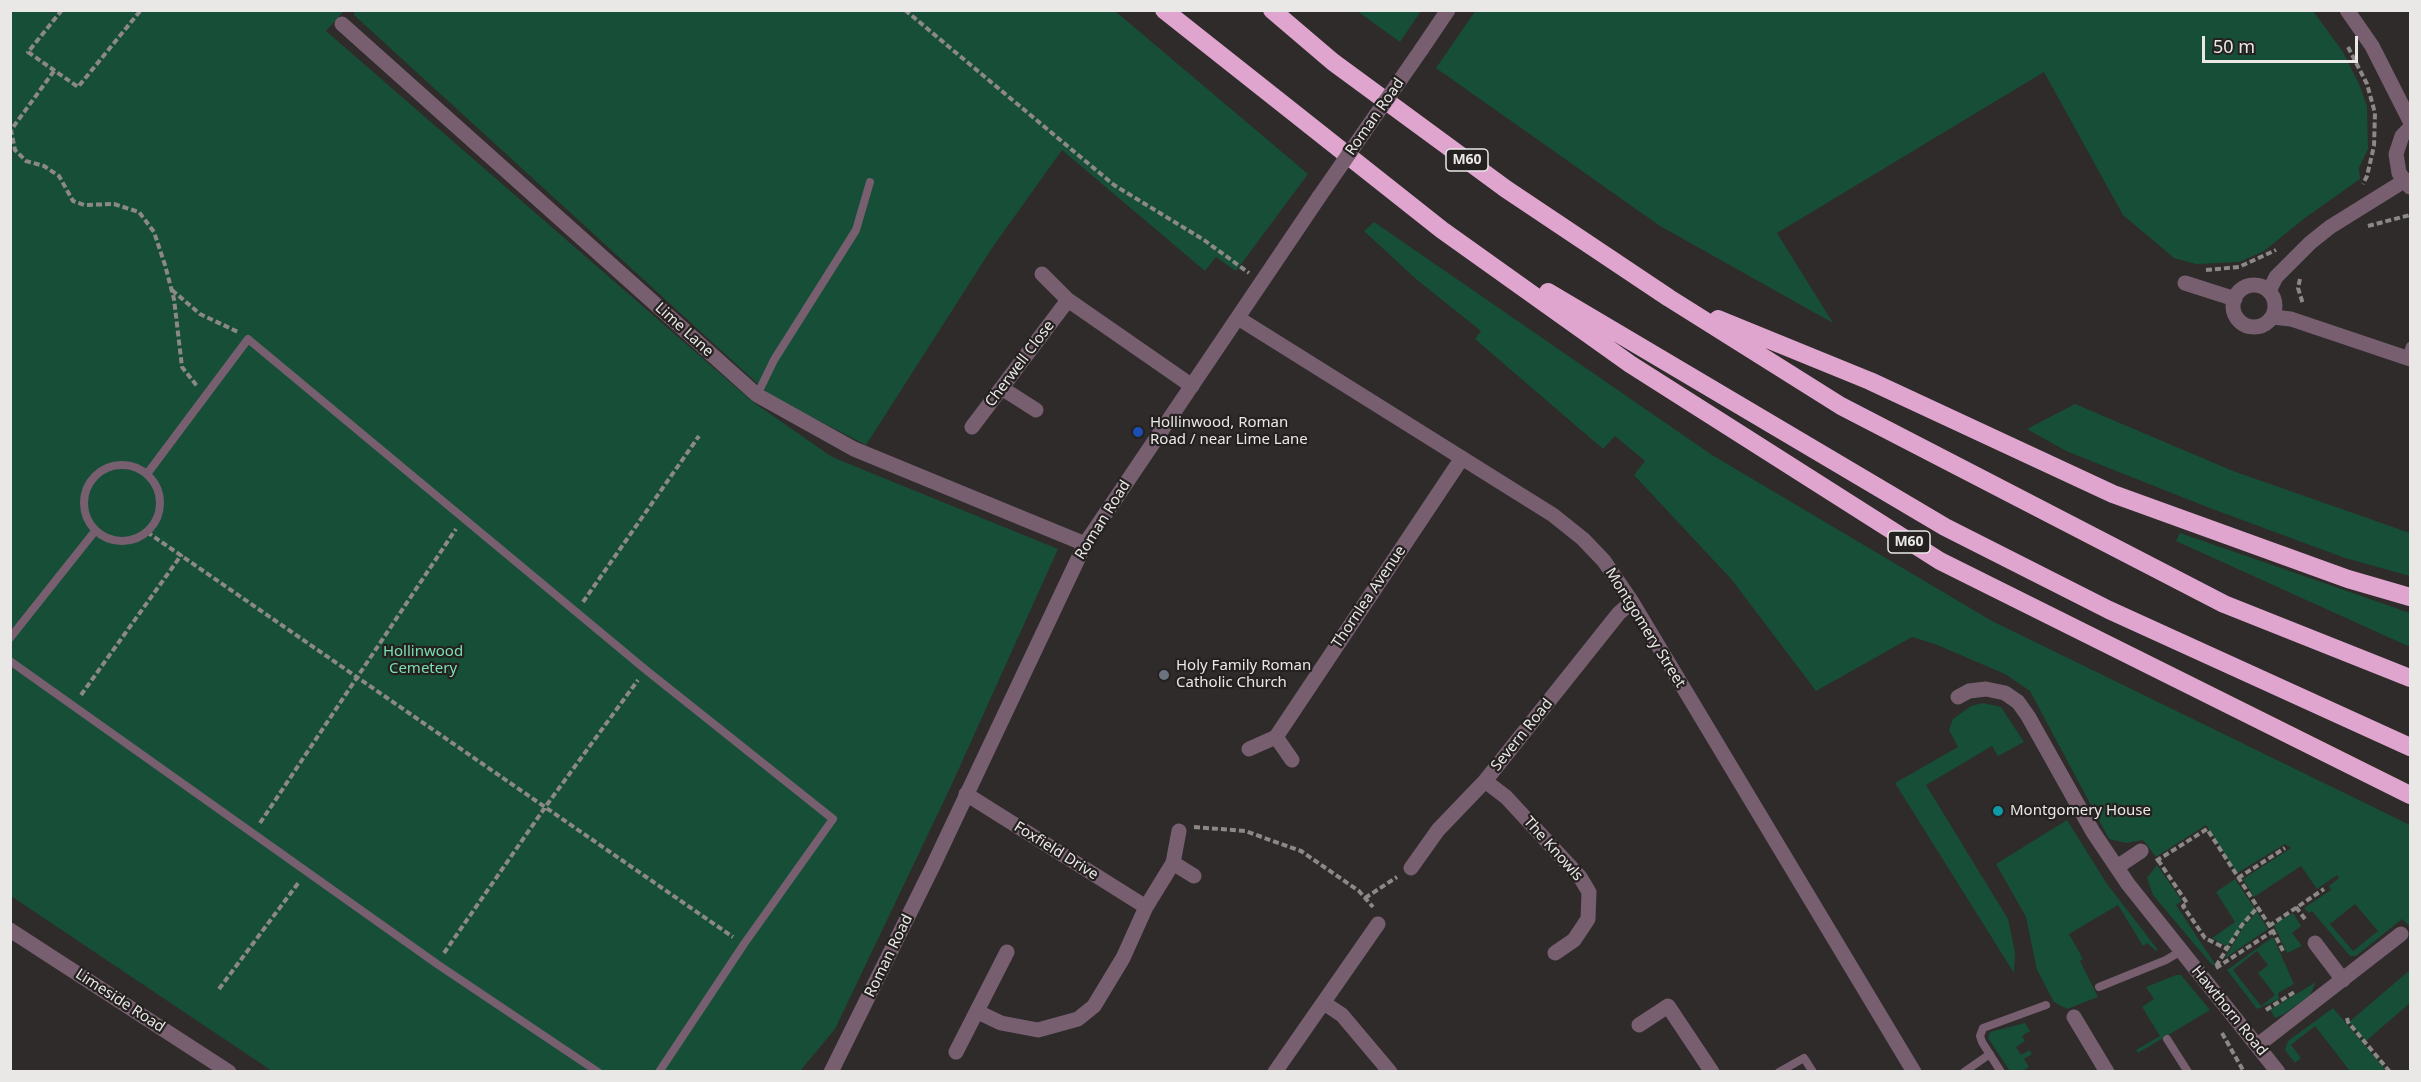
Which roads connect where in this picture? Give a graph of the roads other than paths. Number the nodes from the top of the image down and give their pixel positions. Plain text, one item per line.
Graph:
1 (1164, 10) edge
2 (1272, 10) edge
3 (1448, 10) edge
4 (2347, 10) edge
5 (342, 24) dead end
6 (2410, 121) edge
7 (2410, 128) edge
8 (870, 182) dead end
9 (2407, 184) edge
10 (1442, 230) junction
11 (1041, 274) dead end
12 (2185, 284) dead end
13 (2269, 291) junction
14 (1669, 298) junction
15 (2235, 299) junction
16 (1068, 300) junction
17 (2272, 317) junction
18 (1238, 318) junction
19 (2409, 355) edge
20 (1192, 386) junction
21 (1003, 388) junction
22 (757, 395) junction
23 (1036, 410) dead end
24 (972, 427) dead end
25 (1462, 458) junction
26 (147, 474) junction
27 (96, 531) junction
28 (1085, 544) junction
29 (2410, 597) edge
30 (1632, 603) junction
31 (10, 638) edge
32 (10, 661) edge
33 (2410, 678) edge
34 (1958, 697) dead end
35 (1276, 737) junction
36 (2410, 747) edge
37 (1249, 749) dead end
38 (1292, 760) dead end
39 (1485, 781) junction
40 (966, 795) junction
41 (2410, 795) edge
42 (1179, 831) road end
43 (2141, 851) dead end
44 (1173, 863) junction
45 (2117, 867) junction
46 (1411, 868) road end
47 (1194, 876) dead end
48 (1146, 908) junction
49 (1378, 924) dead end
50 (10, 930) edge
51 (2401, 934) dead end
52 (2315, 943) dead end
53 (2181, 951) junction
54 (1007, 952) dead end
55 (1555, 953) dead end
56 (2343, 980) junction
57 (2099, 987) dead end
58 (1324, 1003) junction
59 (2046, 1005) dead end
60 (978, 1012) junction
61 (2074, 1017) dead end
62 (1639, 1025) dead end
63 (2167, 1039) dead end
64 (2258, 1045) junction
65 (957, 1052) dead end
66 (1990, 1054) junction
67 (229, 1071) edge
68 (598, 1071) edge
69 (659, 1071) edge
70 (831, 1071) edge
71 (1275, 1071) edge
72 (1390, 1071) edge
73 (1712, 1071) edge
74 (1779, 1071) edge
75 (1813, 1071) edge
76 (1914, 1071) edge
77 (1964, 1071) edge
78 (2001, 1071) edge
79 (2107, 1071) edge
80 (2188, 1071) edge
81 (2278, 1071) edge

1 - 10 highway, M60
2 - 14 highway, M60
3 - 18 street, Roman Road, bridge
4 - 6 street
5 - 22 street, Lime Lane
7 - 9 street
8 - 22 lane
9 - 13 street
10 - 36 highway, M60
10 - 41 highway, M60
11 - 16 street
12 - 15 street
13 - 15 street
13 - 17 street
14 - 29 highway, M60
14 - 33 highway, M60
15 - 17 street
16 - 20 street
16 - 21 street, Cherwell Close
17 - 19 street
18 - 20 street, Roman Road
18 - 25 street, Montgomery Street
20 - 28 street, Roman Road
21 - 23 street
21 - 24 street, Cherwell Close
22 - 28 street, Lime Lane
25 - 30 street, Montgomery Street
25 - 35 street, Thornlea Avenue
26 - 27 lane
26 - 27 lane
26 - 69 lane
27 - 31 lane
28 - 40 street, Roman Road
30 - 39 street, Severn Road
30 - 76 street, Montgomery Street
32 - 68 lane
34 - 45 street, Hawthorn Road
35 - 37 street
35 - 38 street
39 - 46 street, Severn Road
39 - 55 street, The Knowls
40 - 48 street, Foxfield Drive
40 - 70 street, Roman Road
42 - 44 street
43 - 45 street
44 - 47 street
44 - 48 street
45 - 53 street, Hawthorn Road
48 - 60 street
49 - 58 street
50 - 67 street, Limeside Road
51 - 56 street
52 - 56 street
53 - 57 lane, Hawthorn Road
53 - 64 street, Hawthorn Road
54 - 60 street
56 - 64 street
58 - 71 street
58 - 72 street
59 - 66 lane
60 - 65 street
61 - 79 street
62 - 73 street
63 - 80 lane
64 - 81 street, Hawthorn Road
66 - 77 lane
66 - 78 lane
74 - 75 lane

